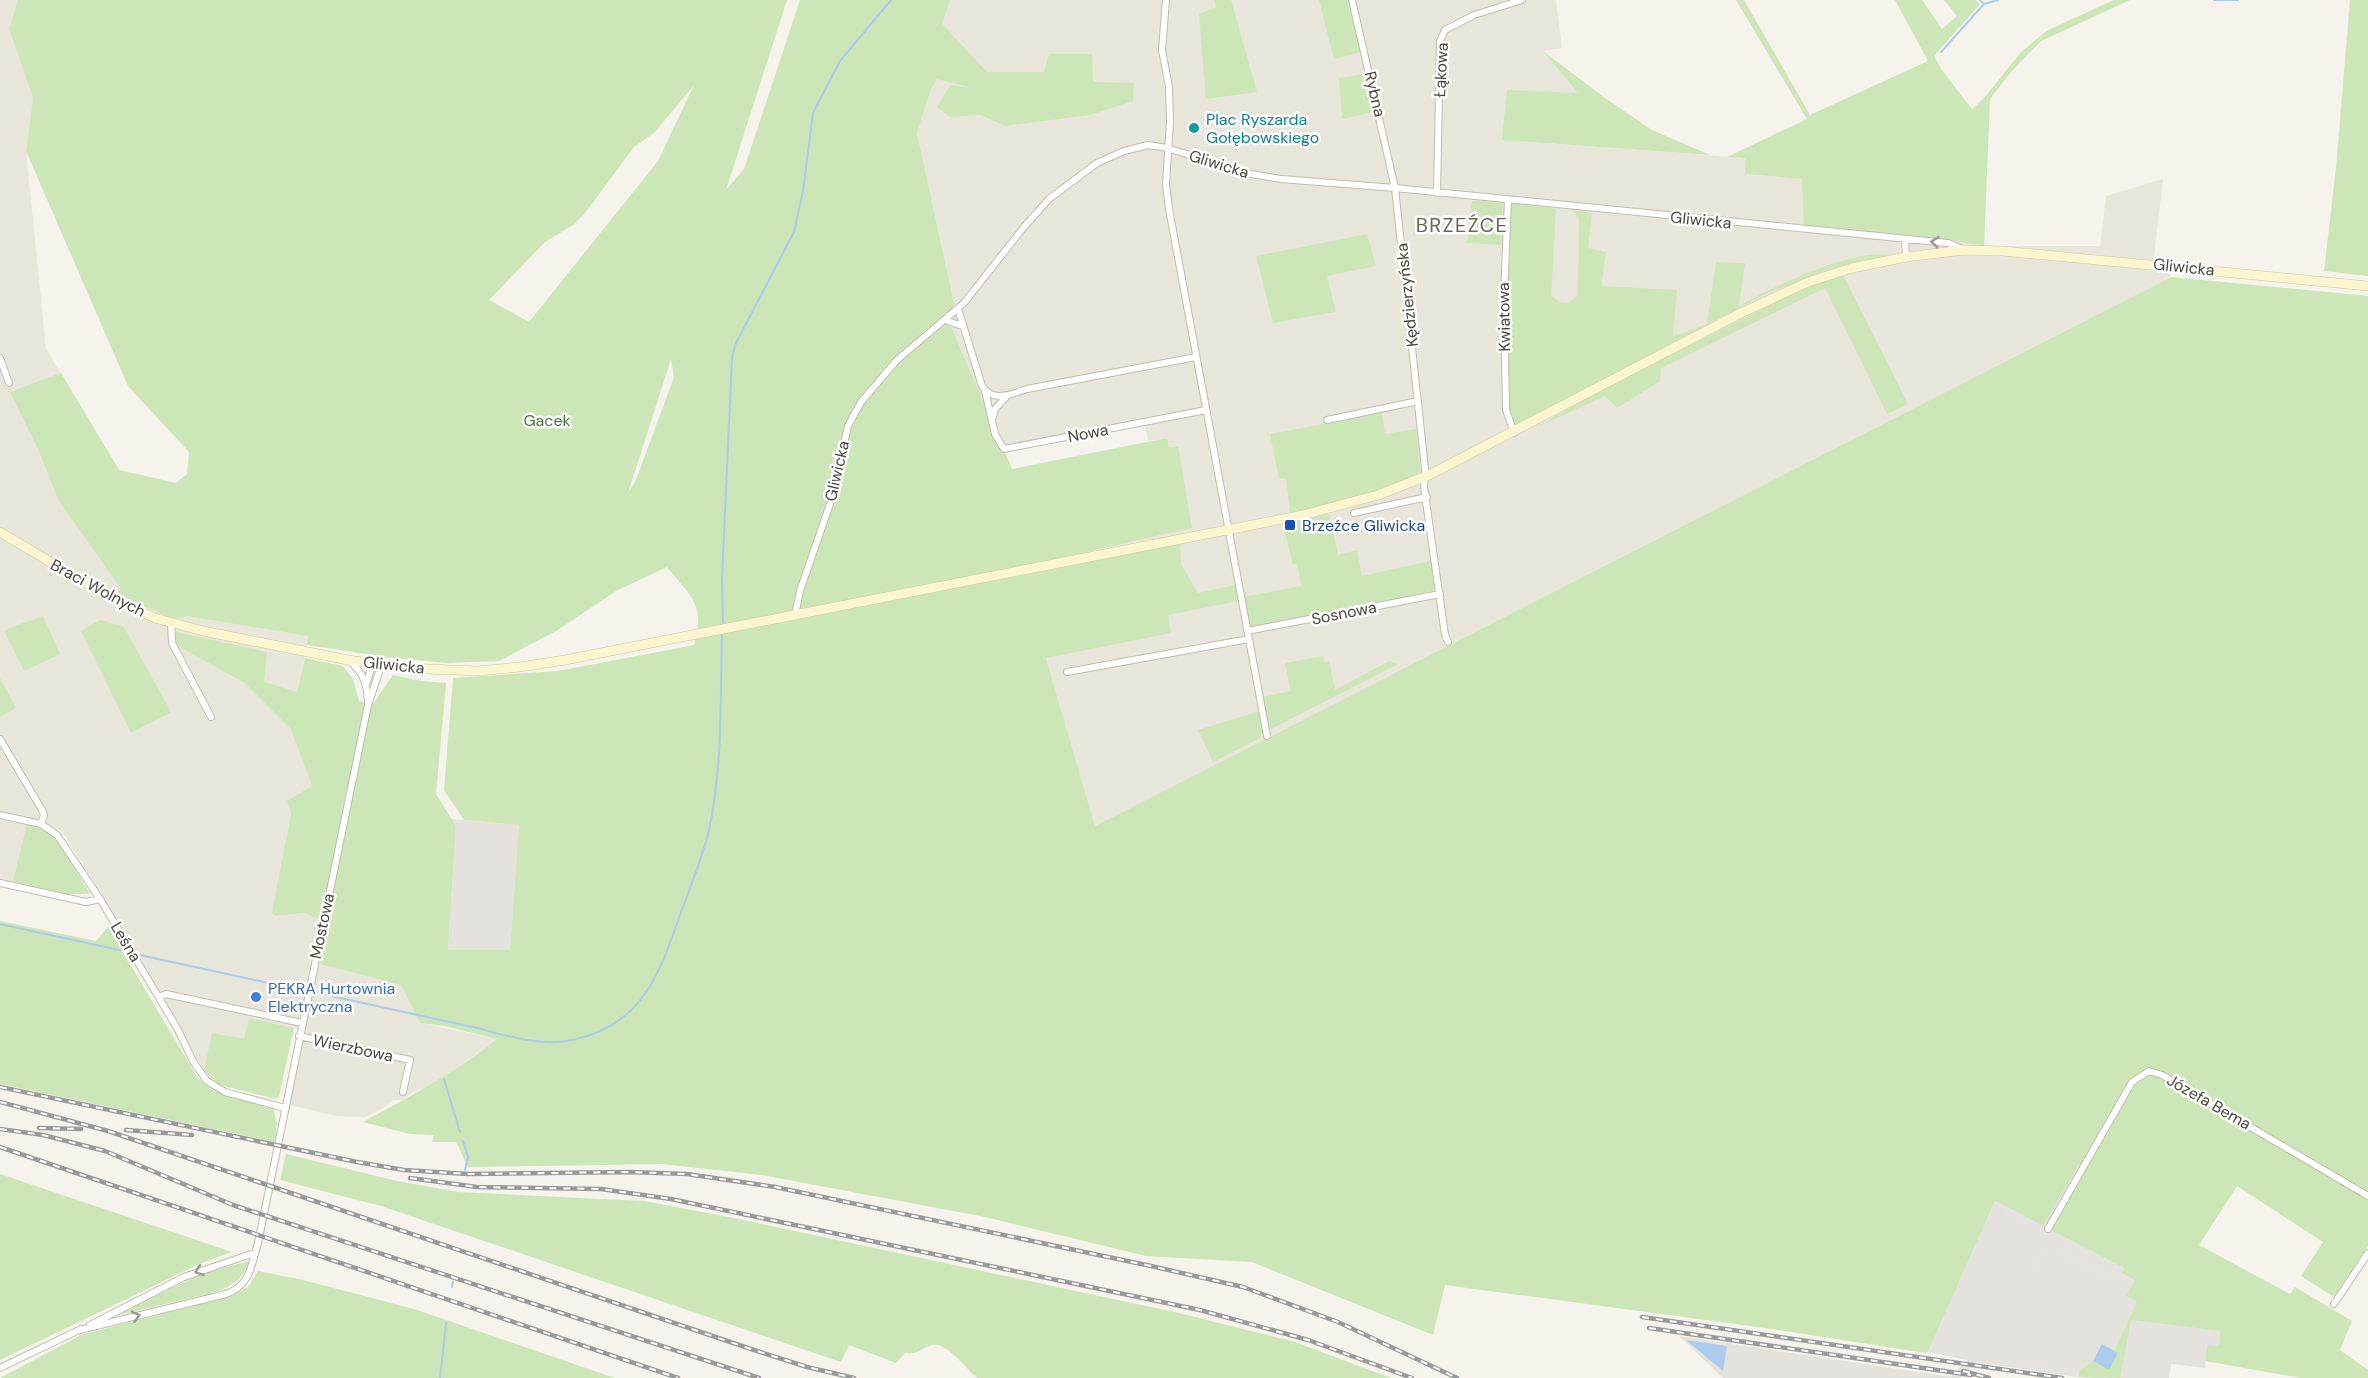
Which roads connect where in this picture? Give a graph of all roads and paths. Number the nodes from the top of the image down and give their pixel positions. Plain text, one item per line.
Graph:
1 (1166, 0) edge
2 (1352, 0) edge
3 (1522, 0) edge
4 (1167, 147) junction
5 (1395, 188) junction
6 (1437, 193) junction
7 (1508, 199) junction
8 (1905, 239) junction
9 (1964, 250) junction
10 (1906, 257) junction
11 (2368, 286) edge
12 (958, 309) junction
13 (945, 320) junction
14 (962, 326) junction
15 (1196, 357) junction
16 (0, 358) edge
17 (9, 383) dead end
18 (985, 391) junction
19 (1007, 396) junction
20 (1418, 401) junction
21 (1206, 410) junction
22 (993, 417) junction
23 (1327, 420) dead end
24 (1514, 433) junction
25 (1424, 478) junction
26 (1426, 497) junction
27 (1354, 513) dead end
28 (1228, 529) junction
29 (0, 532) edge
30 (1440, 594) junction
31 (795, 615) junction
32 (171, 623) junction
33 (1247, 631) junction
34 (1249, 639) junction
35 (1448, 642) dead end
36 (348, 660) junction
37 (379, 666) junction
38 (1067, 672) dead end
39 (366, 683) junction
40 (368, 705) junction
41 (211, 717) dead end
42 (1267, 736) dead end
43 (0, 739) edge
44 (0, 816) edge
45 (41, 824) junction
46 (0, 884) edge
47 (100, 899) junction
48 (159, 997) junction
49 (302, 1023) junction
50 (299, 1036) junction
51 (403, 1092) dead end
52 (285, 1108) junction
53 (2368, 1196) edge
54 (2048, 1229) dead end
55 (254, 1253) junction
56 (2368, 1253) edge
57 (2334, 1304) dead end
58 (80, 1330) junction
59 (0, 1368) edge

1 - 4 street
2 - 5 street, Rybna
3 - 6 street, Łąkowa
4 - 5 street, Gliwicka
4 - 12 street, Gliwicka
4 - 15 street
5 - 6 street, Gliwicka
5 - 20 street, Kędzierzyńska
6 - 7 street, Gliwicka
7 - 8 street, Gliwicka
7 - 24 street, Kwiatowa
9 -> 8 street, Gliwicka
8 - 10 street
9 - 10 main road, Gliwicka
9 - 11 main road, Gliwicka
10 - 24 main road, Gliwicka
12 - 13 street, Gliwicka
12 - 14 street, Nowa
13 - 14 street
13 - 31 street, Gliwicka
14 - 18 street, Nowa
15 - 19 street
15 - 21 street
16 - 17 street
18 - 19 street
18 - 22 street, Nowa
19 - 22 street
20 - 23 street
20 - 25 street, Kędzierzyńska
21 - 22 street, Nowa
21 - 28 street
24 - 25 main road, Gliwicka
25 - 26 street, Kędzierzyńska
25 - 28 main road, Gliwicka
26 - 27 street
26 - 30 street, Kędzierzyńska
28 - 31 main road, Gliwicka
28 - 33 street
29 - 32 main road, Braci Wolnych
30 - 33 street, Sosnowa
30 - 35 street, Kędzierzyńska
31 - 37 main road, Gliwicka
32 - 36 main road, Gliwicka
32 - 41 street
33 - 34 street
34 - 38 street
34 - 42 street
36 - 37 main road, Gliwicka
36 - 39 street
37 - 39 street
37 - 40 street, Mostowa
39 - 40 street, Mostowa
40 - 49 street, Mostowa
43 - 45 street
44 - 45 street
45 - 47 street, Leśna
46 - 47 street
47 - 48 street, Leśna
48 - 49 street, Wierzbowa
48 - 52 street, Leśna
49 - 50 street, Mostowa
50 - 51 street, Wierzbowa
50 - 52 street, Mostowa
52 - 55 street, Mostowa
53 - 54 street, Józefa Bema
55 -> 58 street, Mostowa
58 -> 55 street, Mostowa
56 - 57 street
58 - 59 street, Mostowa

